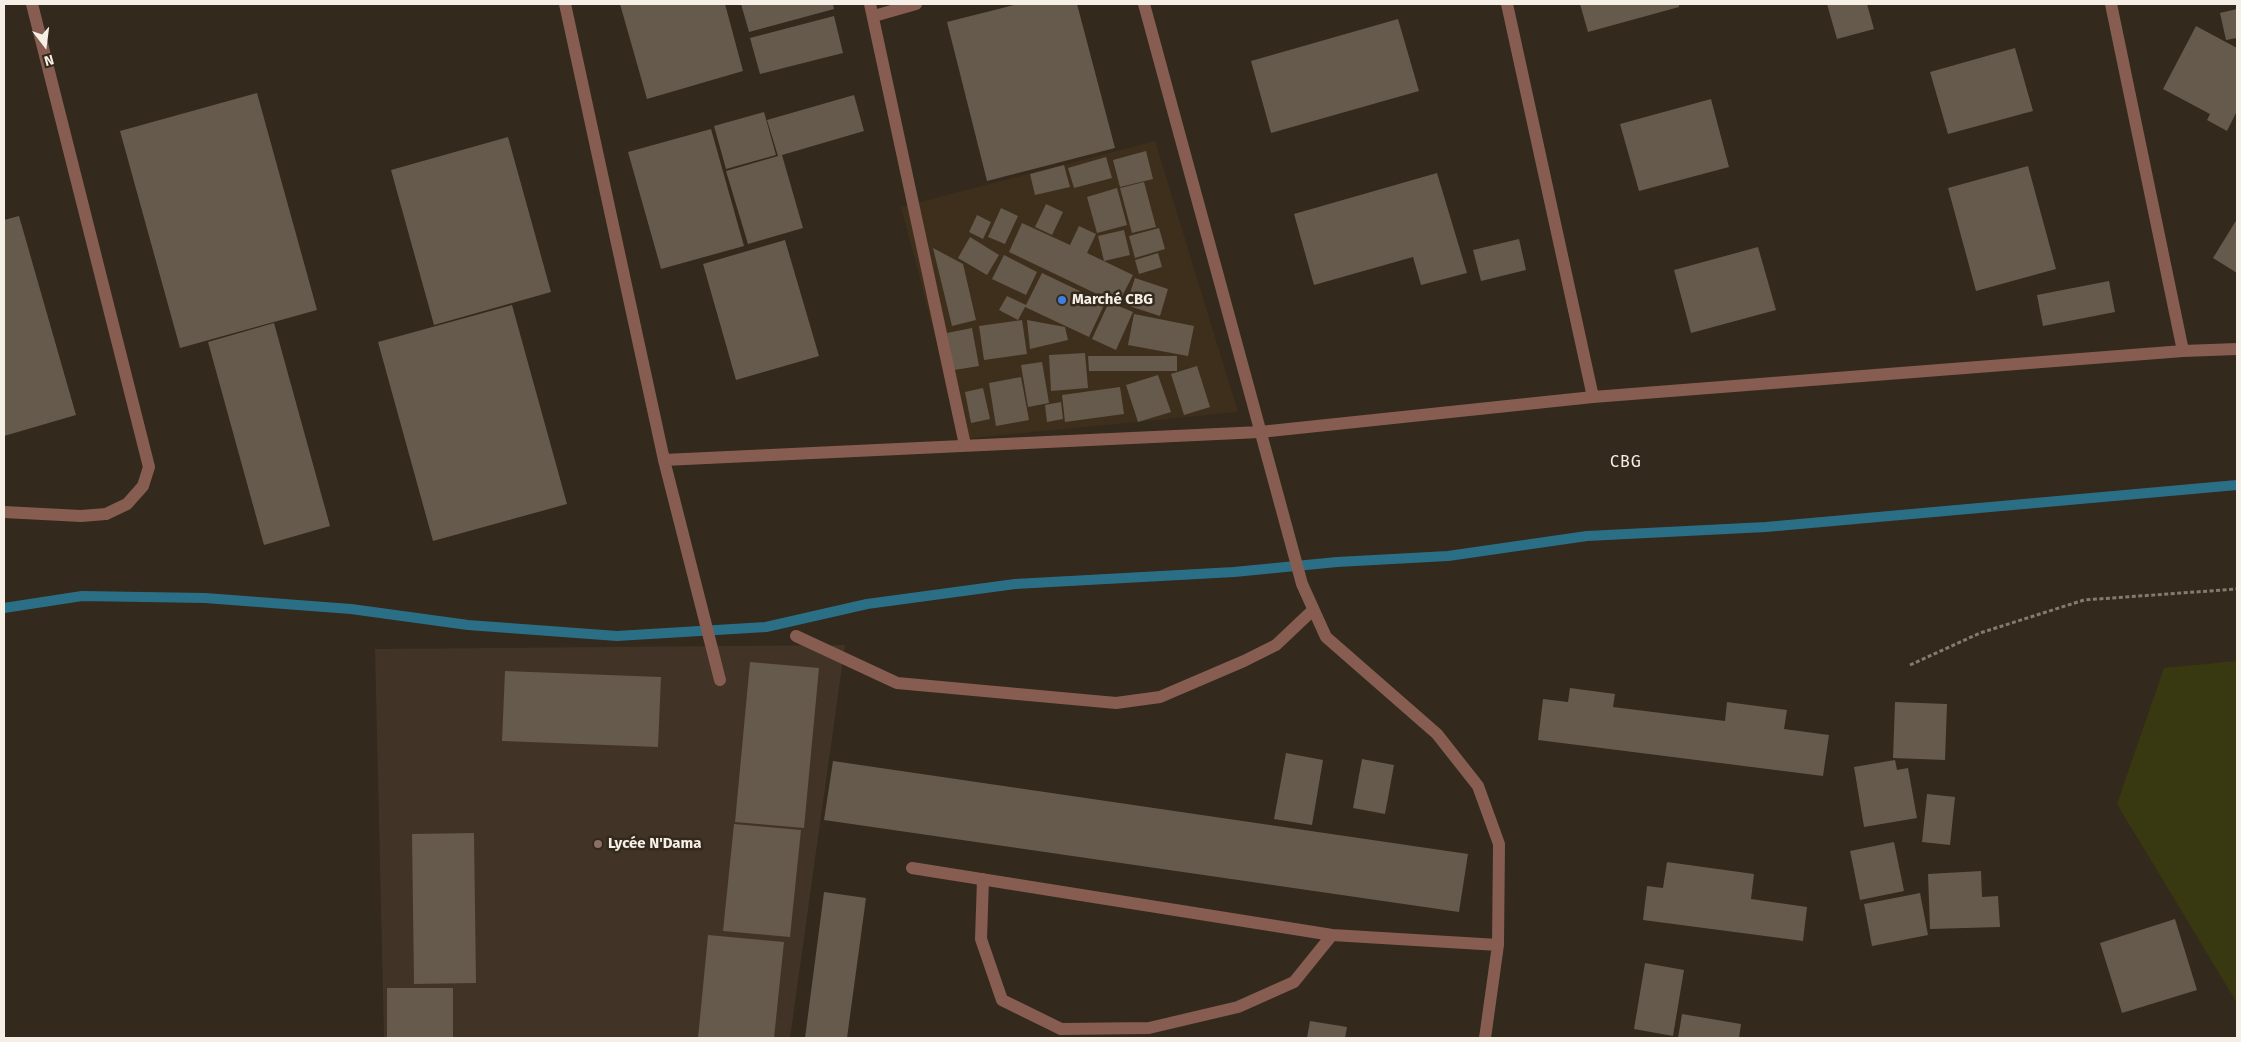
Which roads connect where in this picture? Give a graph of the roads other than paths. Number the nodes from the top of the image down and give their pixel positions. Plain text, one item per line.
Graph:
1 (32, 4) edge
2 (565, 4) edge
3 (870, 4) edge
4 (916, 4) edge
5 (1144, 4) edge
6 (1507, 4) edge
7 (2111, 4) edge
8 (874, 16) junction
9 (2237, 349) edge
10 (2183, 351) junction
11 (1593, 397) junction
12 (1260, 432) junction
13 (965, 445) junction
14 (664, 460) junction
15 (4, 512) edge
16 (1313, 610) junction
17 (796, 636) dead end
18 (720, 680) dead end
19 (912, 868) dead end
20 (983, 879) junction
21 (1332, 935) junction
22 (1498, 945) junction
23 (1101, 1034) edge
24 (1485, 1038) edge

1 - 15 street
2 - 14 street
3 - 8 street
4 - 8 street
5 - 12 street
6 - 11 street
7 - 10 street
8 - 13 street
9 - 10 street
10 - 11 street
11 - 12 street
12 - 13 street
12 - 16 street
13 - 14 street
14 - 18 street
16 - 17 street
16 - 22 street
19 - 20 street
20 - 21 street
20 - 23 street
21 - 22 street
21 - 23 street
22 - 24 street

